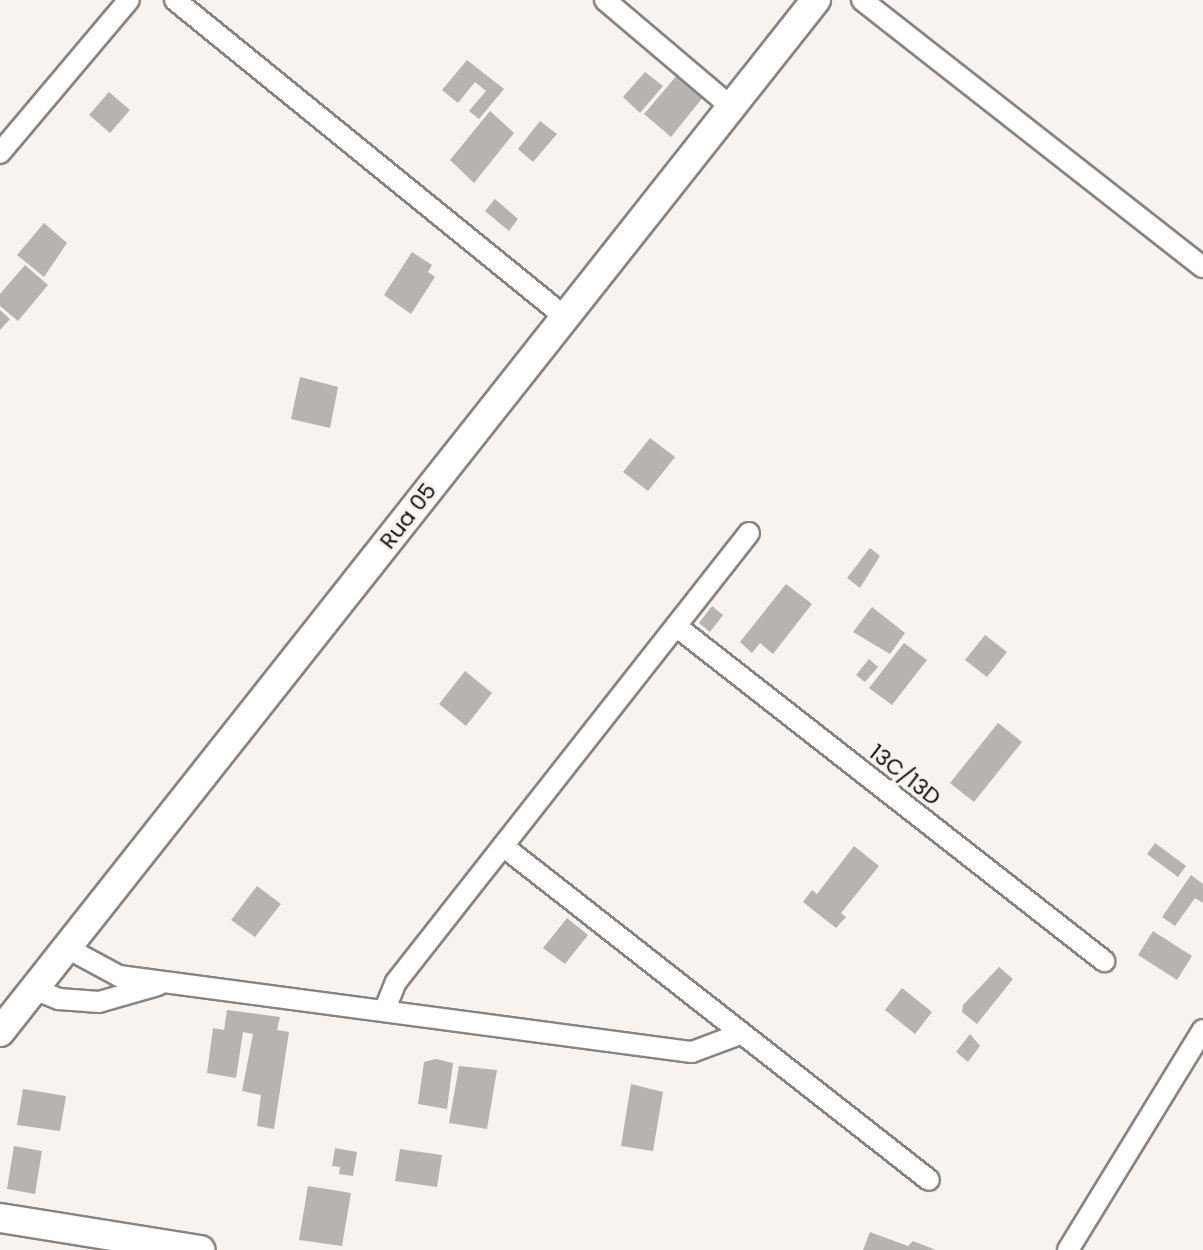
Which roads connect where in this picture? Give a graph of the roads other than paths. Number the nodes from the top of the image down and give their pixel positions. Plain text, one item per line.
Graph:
1 (129, 0) edge
2 (175, 0) edge
3 (605, 0) edge
4 (816, 0) edge
5 (862, 0) edge
6 (731, 107) junction
7 (0, 153) edge
8 (1203, 267) edge
9 (565, 317) junction
10 (749, 533) dead end
11 (676, 626) junction
12 (503, 846) junction
13 (67, 948) junction
14 (1104, 961) dead end
15 (168, 982) junction
16 (34, 989) junction
17 (385, 1009) junction
18 (0, 1032) edge
19 (740, 1034) junction
20 (1201, 1036) edge
21 (929, 1180) dead end
22 (0, 1218) edge
23 (192, 1249) edge
24 (1068, 1250) edge

1 - 7 street
2 - 9 street
3 - 6 street
4 - 6 street, Rua 05
5 - 8 street
6 - 9 street, Rua 05
9 - 13 street, Rua 05
10 - 11 street
11 - 12 street
11 - 14 street, 13C/13D
12 - 17 street
12 - 19 street
13 - 15 street
13 - 16 street, Rua 05
15 - 16 street
15 - 17 street
16 - 18 street, Rua 05
17 - 19 street
19 - 21 street
20 - 24 street
22 - 23 street

